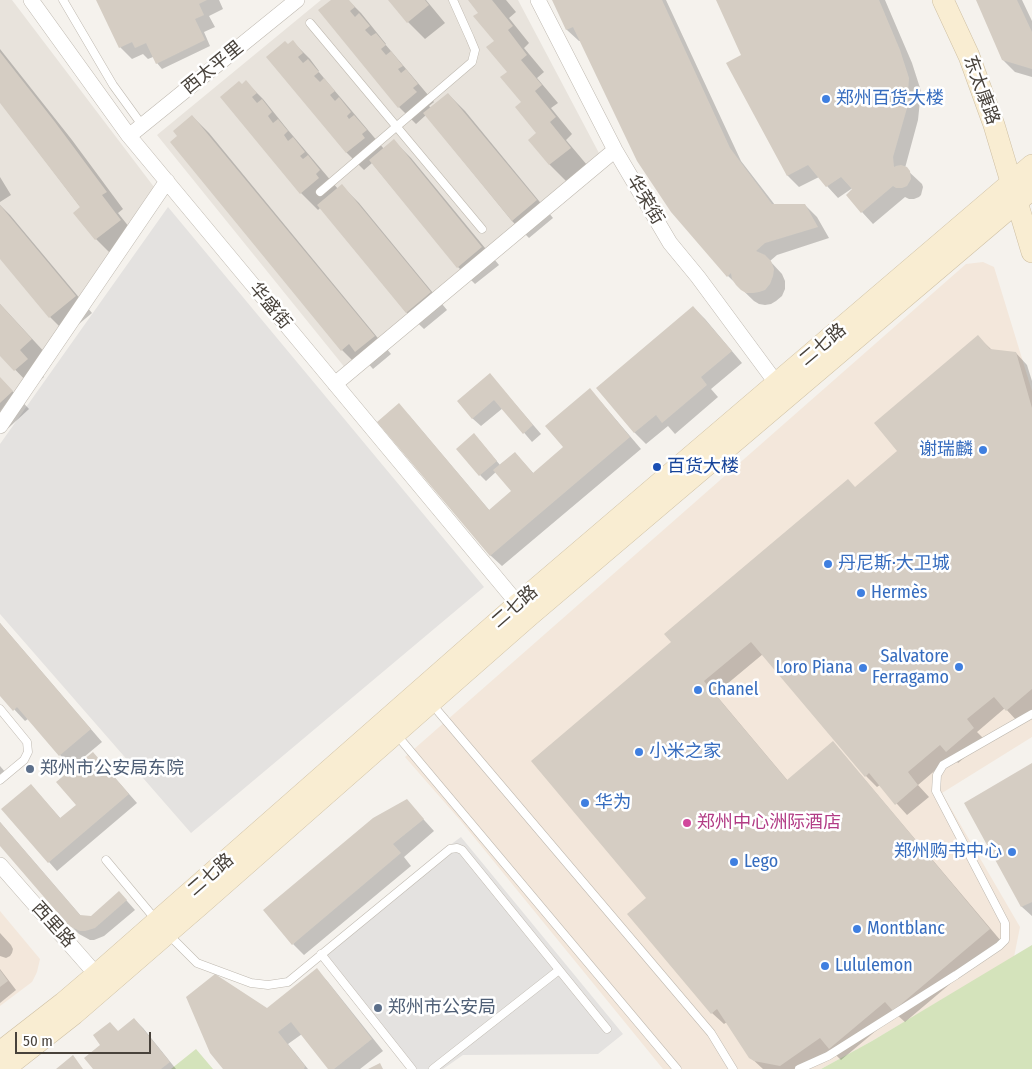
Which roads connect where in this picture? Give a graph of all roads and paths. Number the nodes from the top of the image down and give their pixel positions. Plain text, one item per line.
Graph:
1 (31, 0) edge
2 (64, 0) edge
3 (297, 0) edge
4 (454, 0) edge
5 (538, 0) edge
6 (943, 0) edge
7 (310, 23) dead end
8 (142, 125) junction
9 (396, 126) junction
10 (129, 136) junction
11 (615, 150) junction
12 (1032, 166) edge
13 (167, 181) junction
14 (1020, 191) edge
15 (320, 192) dead end
16 (482, 229) dead end
17 (1032, 252) edge
18 (335, 384) junction
19 (777, 384) junction
20 (0, 426) edge
21 (518, 604) junction
22 (431, 703) junction
23 (0, 710) edge
24 (1032, 714) edge
25 (396, 734) junction
26 (0, 780) edge
27 (106, 860) dead end
28 (0, 865) edge
29 (162, 928) junction
30 (321, 954) junction
31 (559, 970) junction
32 (102, 980) junction
33 (607, 1029) dead end
34 (0, 1052) edge
35 (4, 1069) edge
36 (412, 1069) edge
37 (433, 1069) edge
38 (678, 1069) edge
39 (733, 1069) edge
40 (799, 1069) edge

1 - 10 street, 华盛街
2 - 8 lane
3 - 8 street, 西太平里
4 - 9 lane
5 - 11 street, 华荣街
6 - 14 main road, 东太康路
7 - 9 lane
8 - 10 street, 西太平里
9 - 15 lane
9 - 16 lane
10 - 13 street, 华盛街
11 - 18 street
11 - 19 street, 华荣街
12 - 14 main road, 二七路
13 - 18 street, 华盛街
13 - 20 street
14 - 17 main road, 东太康路
14 - 19 main road, 二七路
14 - 22 main road, 二七路
18 - 21 street, 华盛街
19 - 21 main road, 二七路
21 - 29 main road, 二七路
22 - 25 main road, 二七路
22 - 39 lane
23 - 26 lane
24 - 40 lane
25 - 29 main road, 二七路
25 - 38 lane
27 - 29 lane
28 - 32 street, 西里路
29 - 30 lane
29 - 32 main road, 二七路
30 - 31 lane
30 - 36 lane
31 - 33 lane
31 - 37 lane
32 - 34 main road, 二七路
32 - 35 main road, 二七路

